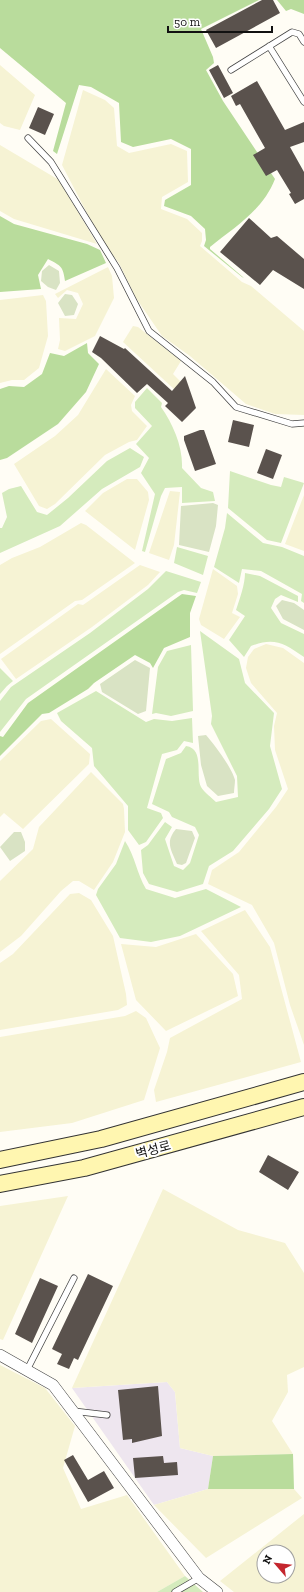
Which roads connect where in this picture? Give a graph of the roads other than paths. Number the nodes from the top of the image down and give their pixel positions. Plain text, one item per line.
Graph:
1 (304, 42) edge
2 (269, 46) junction
3 (231, 70) dead end
4 (304, 102) edge
5 (28, 138) dead end
6 (304, 423) edge
7 (304, 1082) edge
8 (304, 1107) edge
9 (0, 1160) edge
10 (0, 1184) edge
11 (74, 1278) dead end
12 (0, 1355) edge
13 (27, 1370) junction
14 (73, 1411) junction
15 (107, 1415) dead end
16 (199, 1578) junction
17 (175, 1592) edge
18 (217, 1592) edge

1 - 2 lane
2 - 3 lane
2 - 4 lane
5 - 6 lane
7 - 9 main road, 벽성로
8 - 10 main road, 벽성로
11 - 13 lane
12 - 13 street
13 - 14 street
14 - 15 lane
14 - 16 street
16 - 17 lane
16 - 18 street

